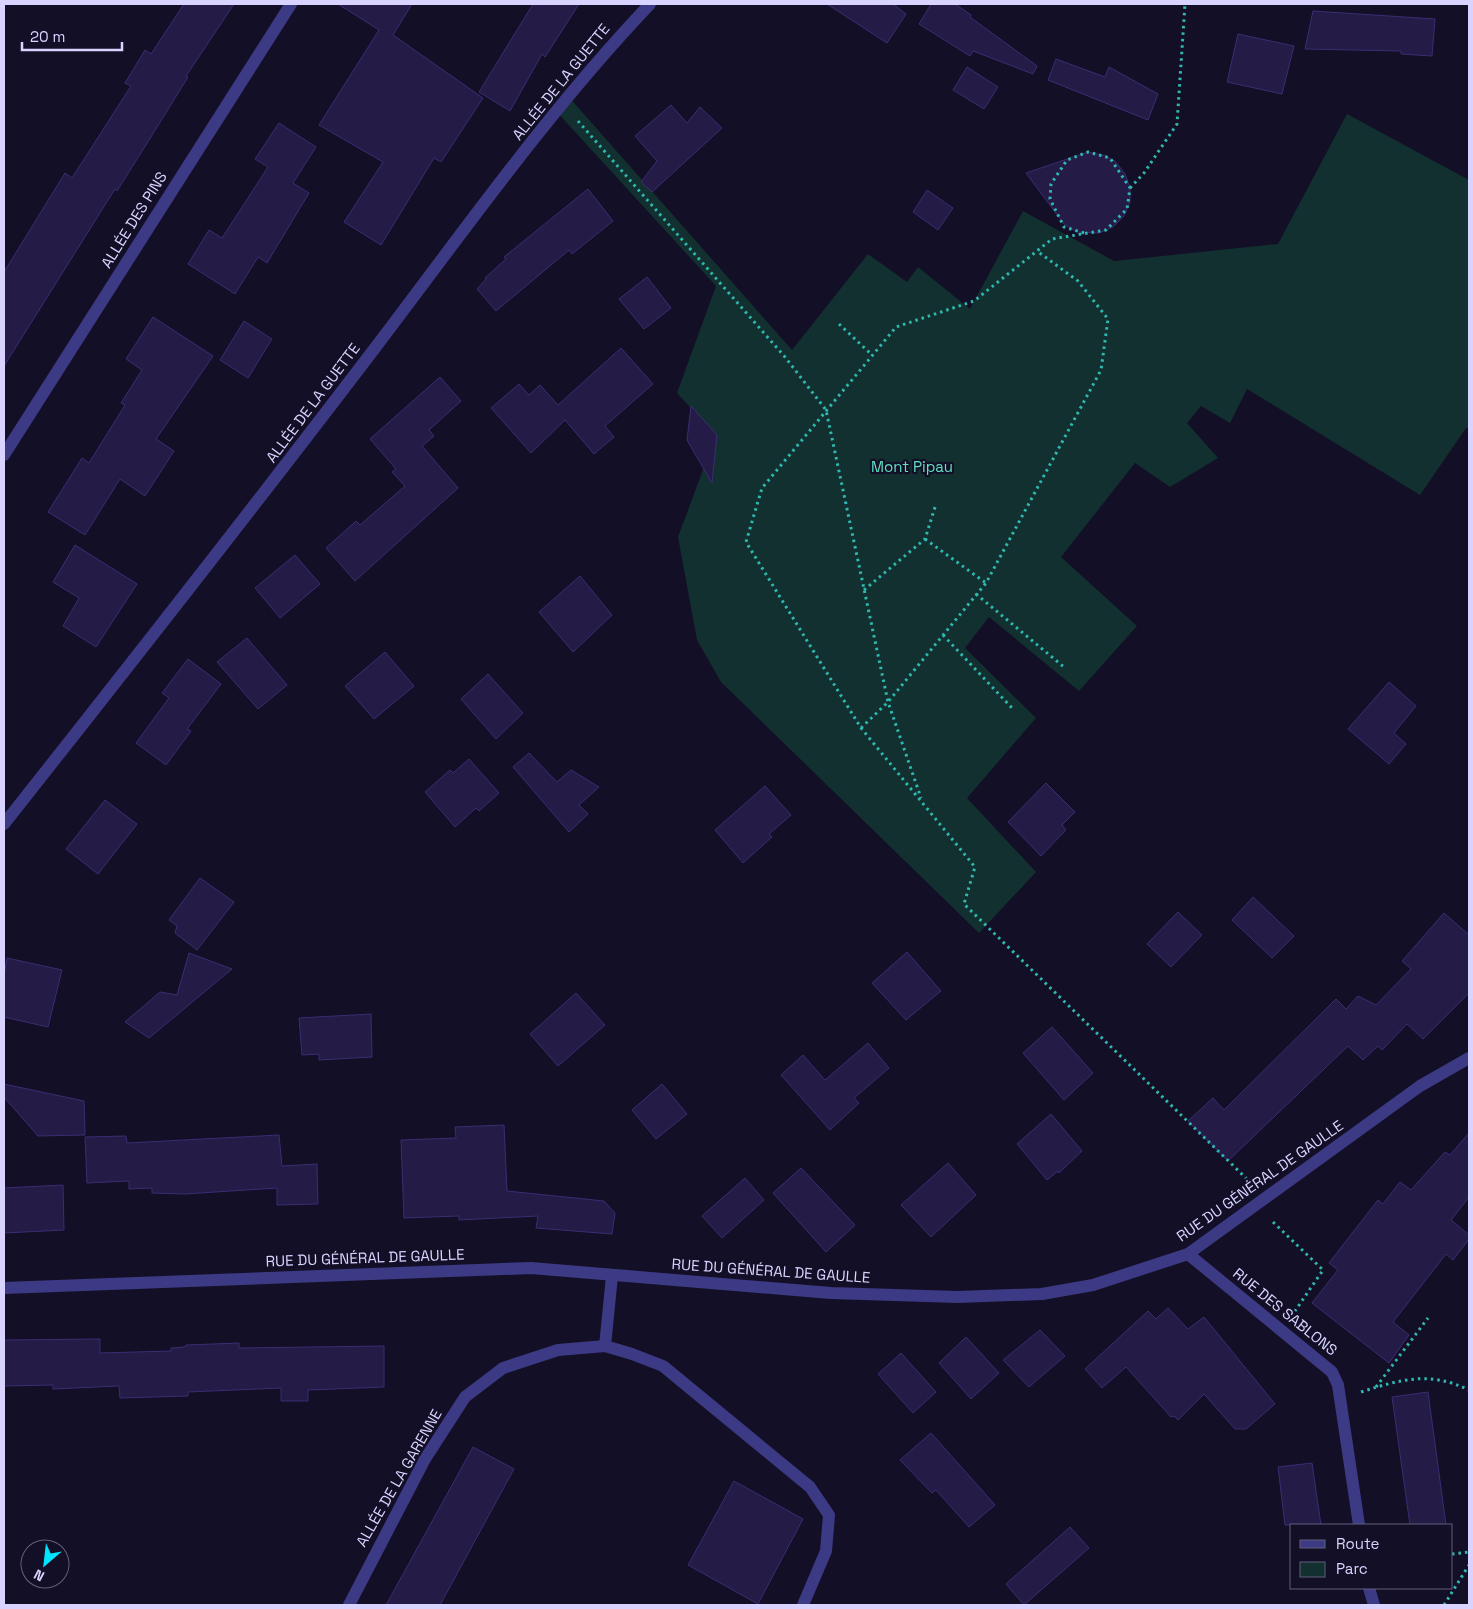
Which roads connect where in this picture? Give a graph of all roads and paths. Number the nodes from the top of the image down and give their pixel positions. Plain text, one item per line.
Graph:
1 (291, 4) edge
2 (650, 4) edge
3 (1185, 4) edge
4 (562, 103) junction
5 (1130, 188) junction
6 (1084, 233) junction
7 (1037, 251) junction
8 (839, 324) dead end
9 (872, 355) junction
10 (826, 410) junction
11 (4, 455) edge
12 (936, 504) dead end
13 (925, 539) junction
14 (986, 583) junction
15 (864, 590) junction
16 (976, 594) junction
17 (943, 635) junction
18 (1064, 667) dead end
19 (888, 702) junction
20 (1012, 708) dead end
21 (861, 728) junction
22 (922, 800) junction
23 (4, 824) edge
24 (1469, 1058) edge
25 (1262, 1202) junction
26 (1188, 1254) junction
27 (612, 1276) junction
28 (4, 1288) edge
29 (1428, 1318) dead end
30 (1282, 1330) junction
31 (605, 1346) junction
32 (1376, 1388) junction
33 (1469, 1390) edge
34 (1340, 1399) junction
35 (1359, 1524) edge
36 (1469, 1552) edge
37 (1453, 1554) edge
38 (1469, 1566) edge
39 (1369, 1589) edge
40 (349, 1605) edge
41 (803, 1605) edge
42 (1374, 1605) edge
43 (1444, 1605) edge

1 - 11 street, ALLÉE DES PINS
2 - 4 street, ALLÉE DE LA GUETTE
3 - 5 path
4 - 10 path
4 - 23 street, ALLÉE DE LA GUETTE
5 - 6 path
5 - 6 path
6 - 7 path
7 - 9 path
7 - 14 path
8 - 9 path
9 - 10 path
10 - 15 path
10 - 21 path
12 - 13 path
13 - 14 path
13 - 15 path
14 - 16 path
15 - 19 path
16 - 17 path
16 - 18 path
17 - 19 path
17 - 20 path
19 - 21 path
19 - 22 path
21 - 22 path
22 - 25 path
24 - 25 street, RUE DU GÉNÉRAL DE GAULLE
25 - 26 street, RUE DU GÉNÉRAL DE GAULLE
25 - 30 path
26 - 27 street, RUE DU GÉNÉRAL DE GAULLE
26 - 30 street, RUE DES SABLONS
27 - 28 street, RUE DU GÉNÉRAL DE GAULLE
27 - 31 street
29 - 32 path
30 - 34 street, RUE DES SABLONS
31 - 40 street, ALLÉE DE LA GARENNE
31 - 41 street, ALLÉE DE LA GARENNE
32 - 33 path
32 - 34 path
34 - 35 street, RUE DES SABLONS
36 - 37 path
38 - 43 path
39 - 42 street

